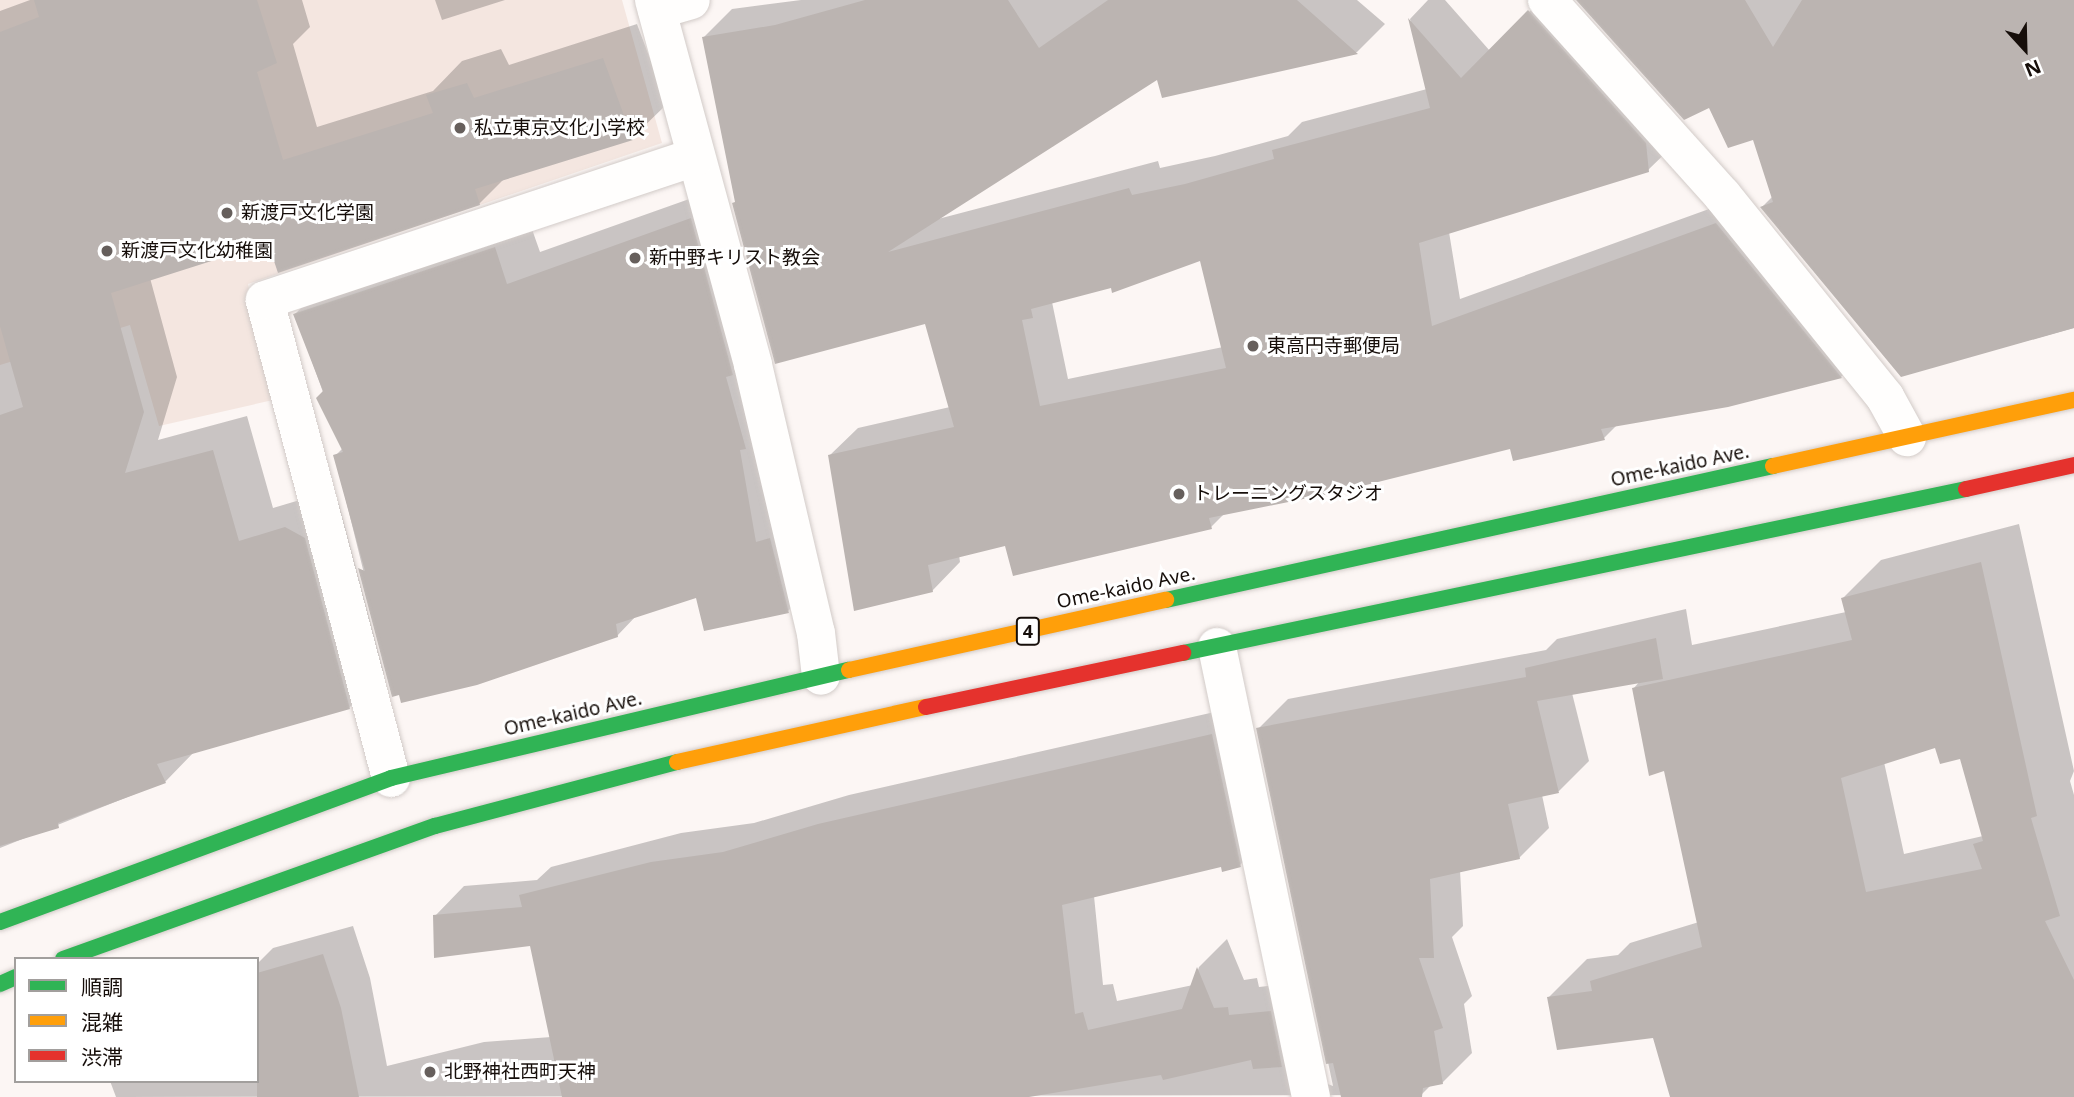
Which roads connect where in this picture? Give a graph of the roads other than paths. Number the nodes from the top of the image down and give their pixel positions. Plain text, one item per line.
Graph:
1 (1547, 0) edge
2 (667, 3) edge
3 (696, 157) junction
4 (2074, 400) edge
5 (1907, 437) junction
6 (2074, 465) edge
7 (1217, 647) junction
8 (821, 676) junction
9 (391, 778) junction
10 (0, 922) edge
11 (70, 957) edge
12 (1311, 1097) edge

1 - 5 street
2 - 3 street
3 - 8 street
3 - 9 street
4 - 5 main road, Ome-kaido Ave. / 4
5 - 8 main road, Ome-kaido Ave. / 4
6 - 7 main road
7 - 11 main road
7 - 12 street
8 - 9 main road, Ome-kaido Ave. / 4
9 - 10 main road, Ome-kaido Ave. / 4

